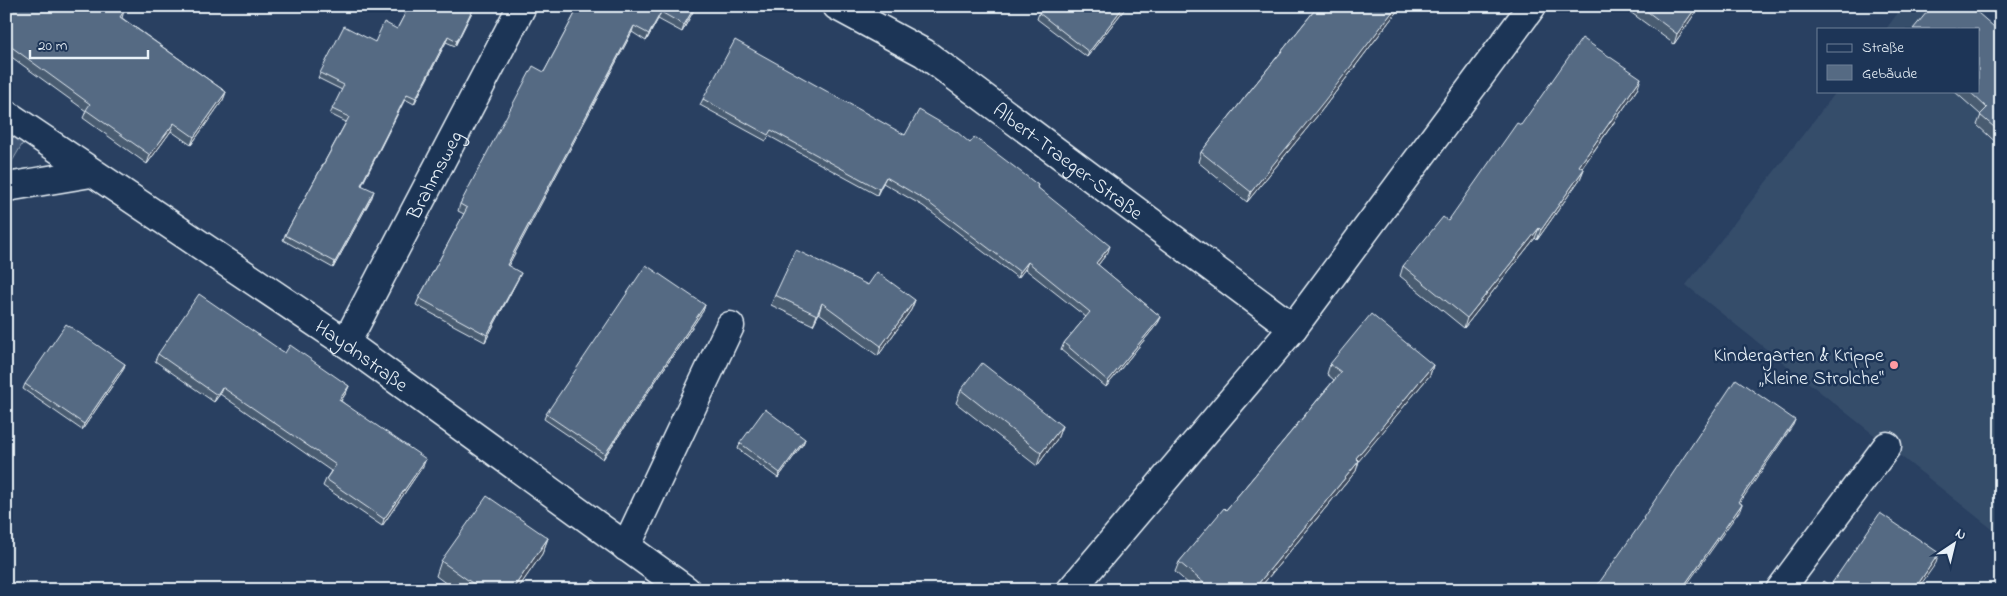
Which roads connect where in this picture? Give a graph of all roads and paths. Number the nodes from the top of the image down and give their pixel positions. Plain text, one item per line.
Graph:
1 (522, 6) edge
2 (836, 6) edge
3 (1532, 6) edge
4 (6, 114) edge
5 (91, 172) junction
6 (6, 186) edge
7 (730, 326) dead end
8 (1292, 328) junction
9 (346, 343) junction
10 (1887, 446) dead end
11 (626, 547) junction
12 (686, 590) edge
13 (1071, 590) edge
14 (1780, 590) edge

1 - 9 street, Brahmsweg
2 - 8 street, Albert-Traeger-Straße
3 - 8 street
4 - 5 street, Haydnstraße
5 - 6 street
5 - 9 street, Haydnstraße
7 - 11 street
8 - 13 street
9 - 11 street, Haydnstraße
10 - 14 street
11 - 12 street, Haydnstraße

